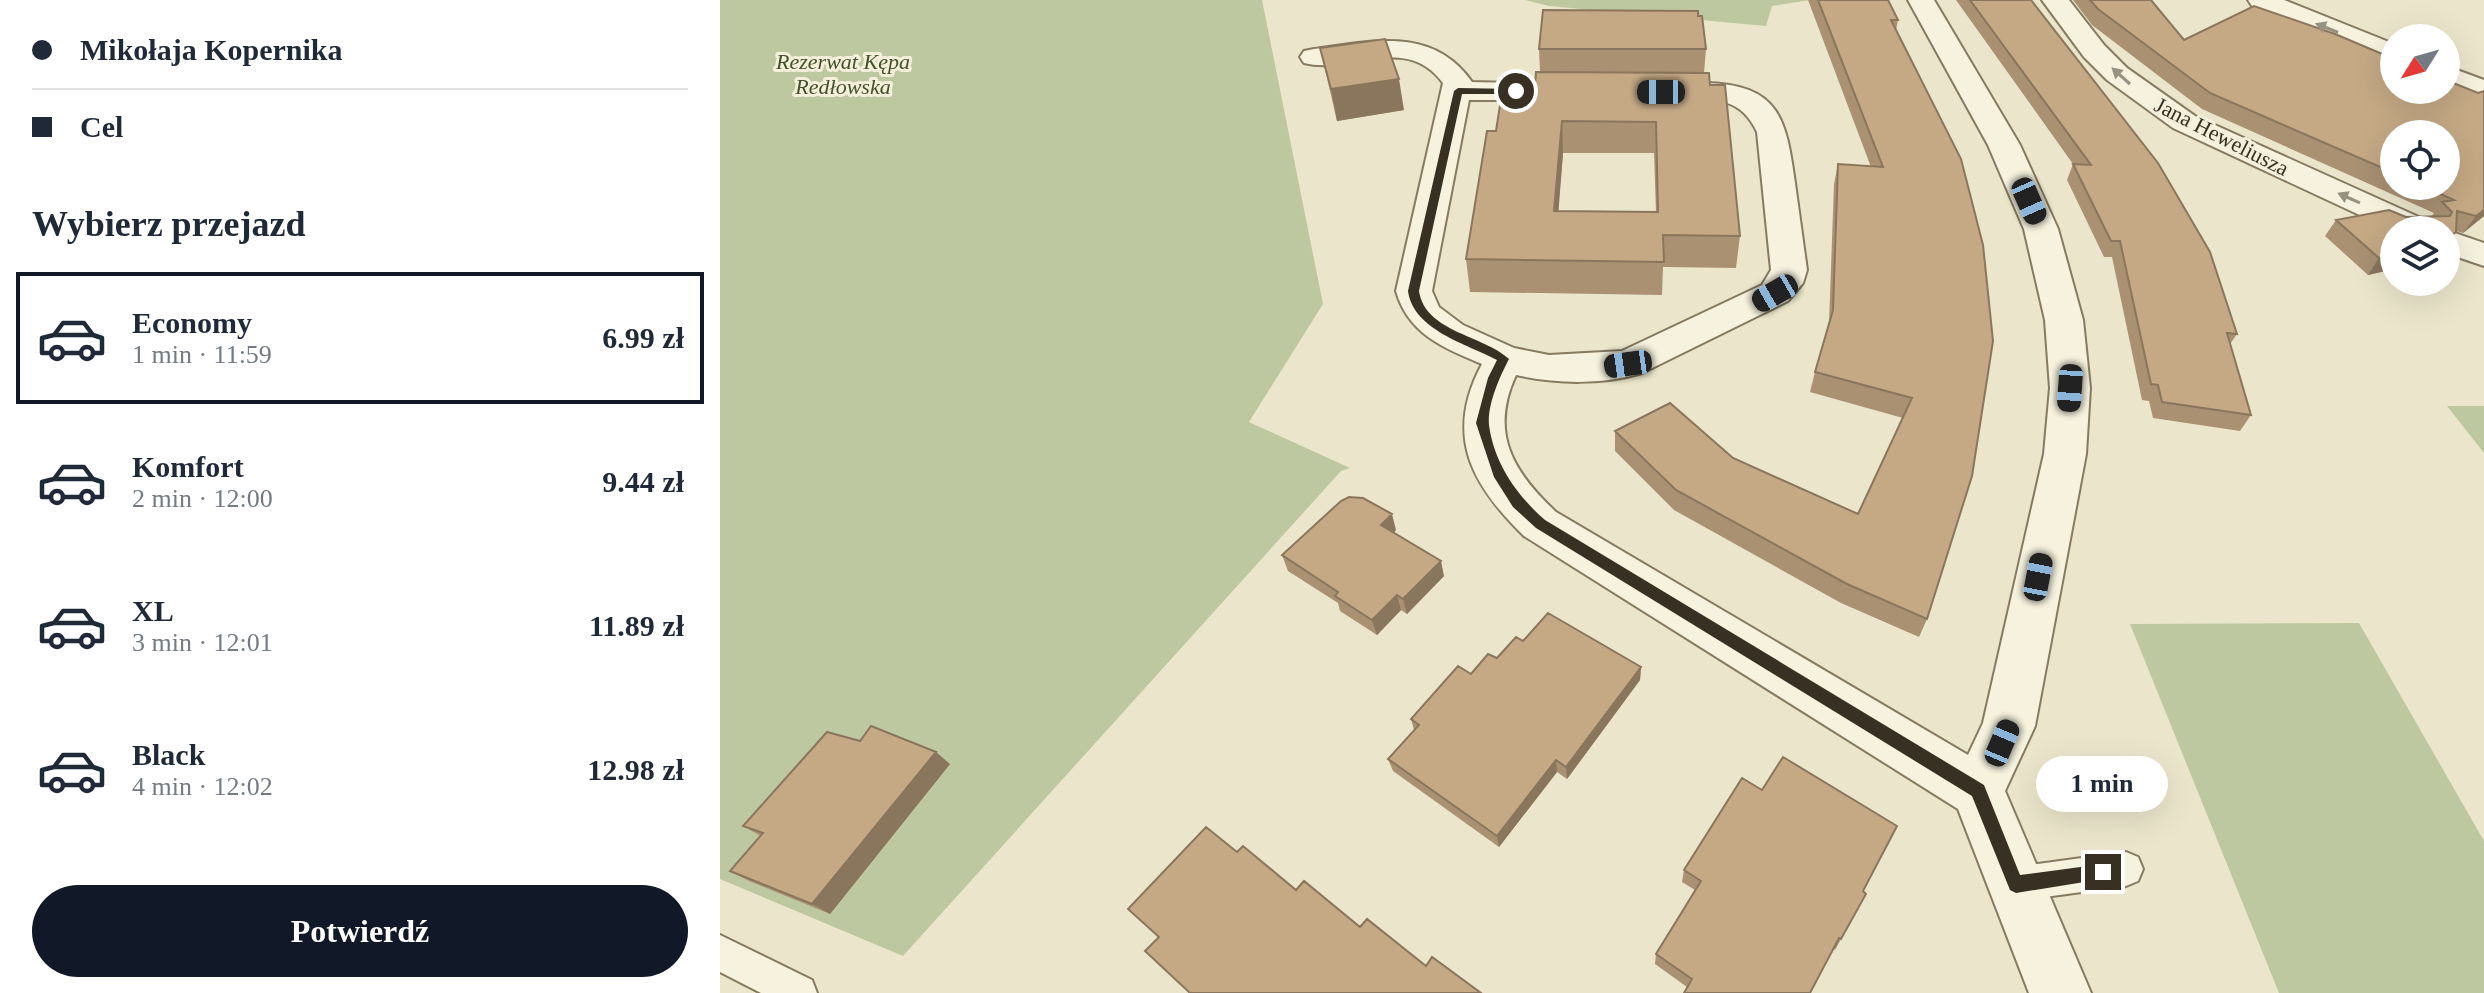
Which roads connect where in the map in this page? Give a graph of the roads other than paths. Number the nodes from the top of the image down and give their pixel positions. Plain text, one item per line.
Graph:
1 (1921, 0) edge
2 (2055, 0) edge
3 (2261, 0) edge
4 (2380, 48) edge
5 (1314, 57) dead end
6 (2460, 81) edge
7 (2484, 90) edge
8 (1458, 91) junction
9 (2390, 216) edge
10 (2460, 246) edge
11 (2484, 255) edge
12 (1504, 359) junction
13 (1978, 791) junction
14 (2126, 869) dead end
15 (2016, 884) junction
16 (720, 953) edge
17 (799, 993) edge
18 (2060, 993) edge

1 - 13 street
9 -> 2 street, Jana Heweliusza
4 -> 3 street
5 - 8 street
6 - 7 street
8 - 12 street
8 - 12 street
10 - 11 street
12 - 13 street
13 - 15 street
14 - 15 lane
15 - 18 street
16 - 17 lane

